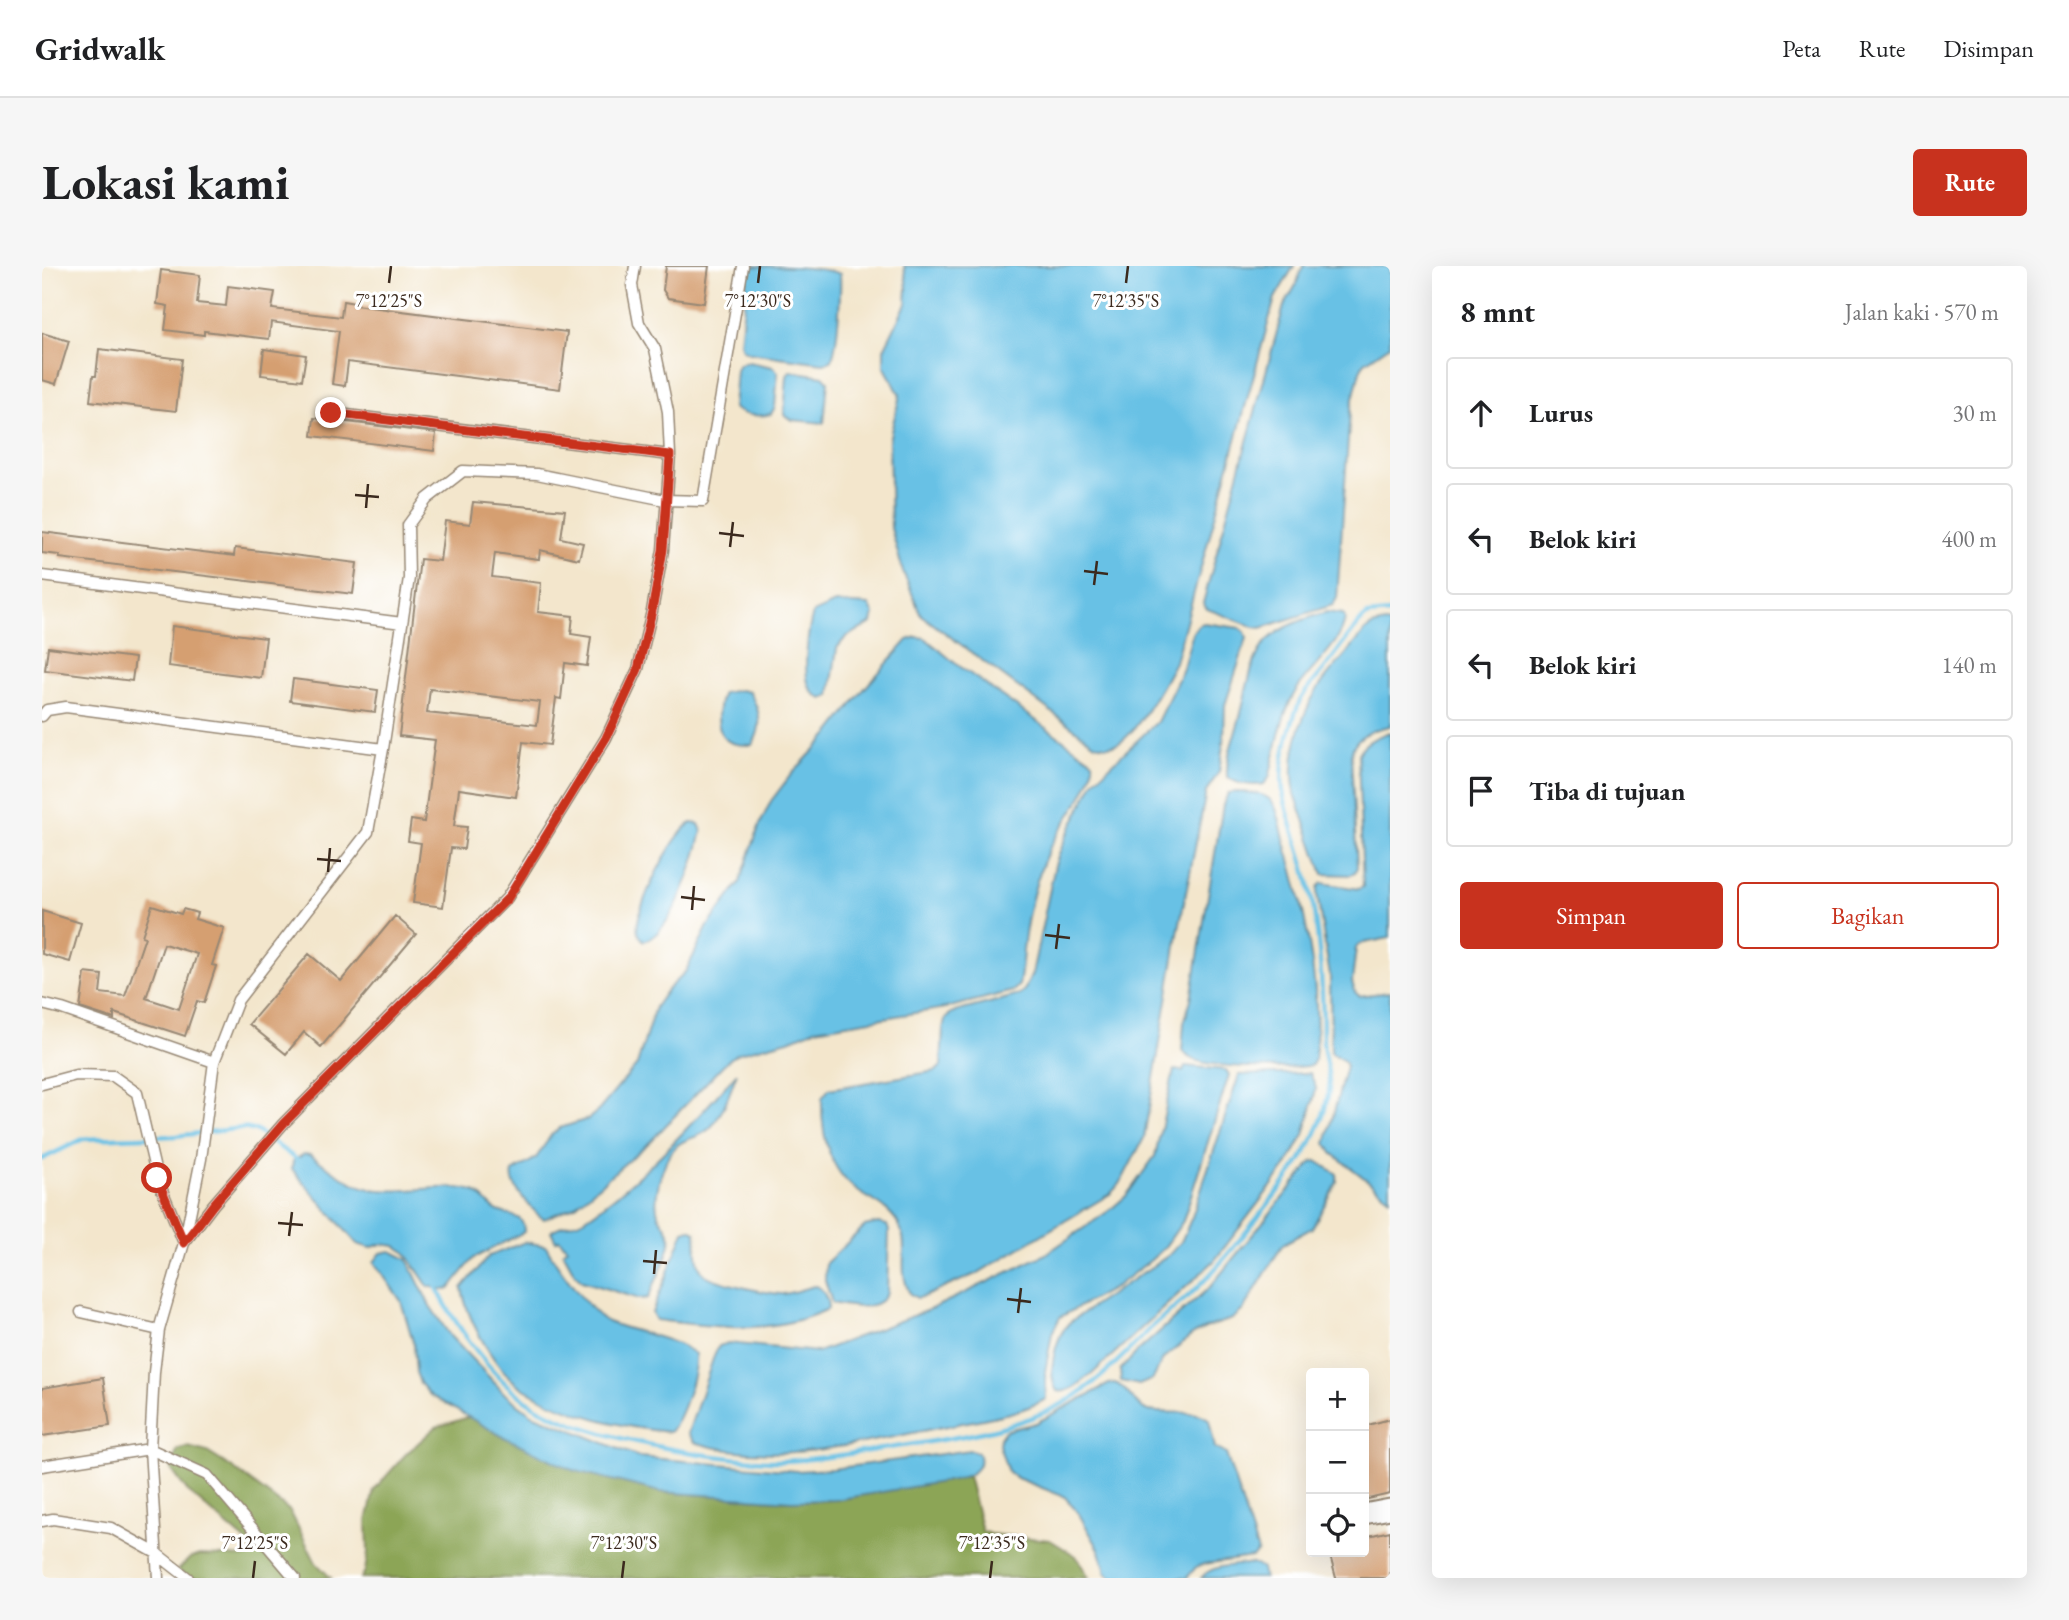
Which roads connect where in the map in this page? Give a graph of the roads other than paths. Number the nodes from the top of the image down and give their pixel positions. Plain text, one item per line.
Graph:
1 (635, 266) edge
2 (743, 266) edge
3 (331, 413) dead end
4 (670, 455) junction
5 (666, 500) junction
6 (42, 576) edge
7 (402, 623) junction
8 (42, 716) edge
9 (383, 749) junction
10 (42, 1004) edge
11 (214, 1062) junction
12 (42, 1084) edge
13 (184, 1243) junction
14 (81, 1312) dead end
15 (159, 1330) junction
16 (150, 1449) junction
17 (42, 1466) edge
18 (1390, 1509) edge
19 (1369, 1513) edge
20 (42, 1521) edge
21 (156, 1553) junction
22 (158, 1578) edge
23 (188, 1578) edge
24 (295, 1578) edge

1 - 4 lane
2 - 5 lane
3 - 4 lane
4 - 5 lane
5 - 7 lane
5 - 13 lane
6 - 7 lane
7 - 9 lane
8 - 9 lane
9 - 11 lane
10 - 11 lane
11 - 13 lane
12 - 13 lane
13 - 15 lane
14 - 15 lane
15 - 16 lane
16 - 17 lane
16 - 21 lane
16 - 24 lane
18 - 19 street
20 - 21 lane
21 - 22 lane
21 - 23 lane

